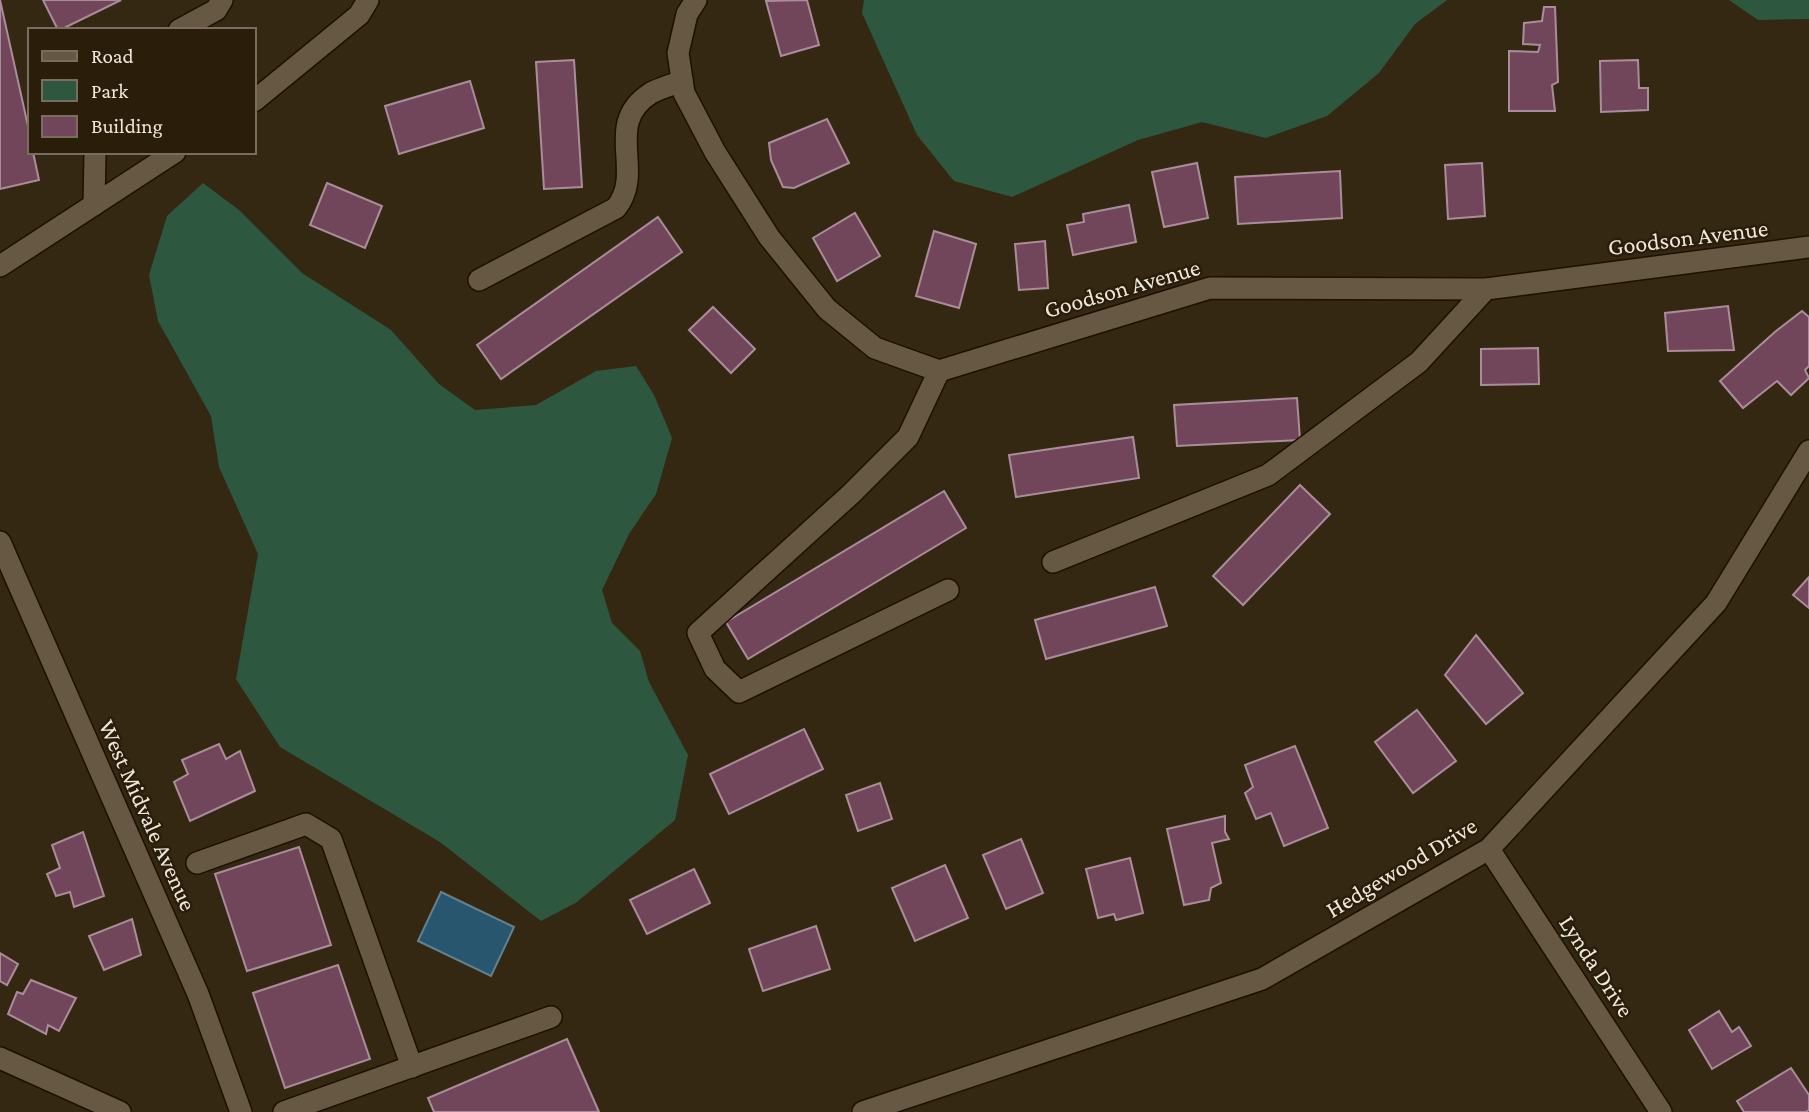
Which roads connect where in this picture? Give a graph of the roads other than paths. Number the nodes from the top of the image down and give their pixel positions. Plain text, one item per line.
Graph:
1 (222, 0) edge
2 (368, 0) edge
3 (696, 0) edge
4 (183, 28) edge
5 (682, 81) junction
6 (256, 99) edge
7 (95, 154) edge
8 (172, 154) edge
9 (93, 205) junction
10 (1809, 247) edge
11 (0, 266) edge
12 (479, 281) dead end
13 (1486, 289) junction
14 (939, 371) junction
15 (1805, 466) edge
16 (0, 542) edge
17 (1053, 562) dead end
18 (948, 590) dead end
19 (1489, 849) junction
20 (197, 863) dead end
21 (551, 1017) dead end
22 (0, 1058) edge
23 (412, 1067) junction
24 (120, 1112) edge
25 (241, 1112) edge
26 (284, 1112) edge
27 (863, 1112) edge
28 (1661, 1112) edge

1 - 4 street
2 - 6 street
3 - 5 street
5 - 12 street
5 - 14 street
7 - 9 street
8 - 9 street
9 - 11 street
10 - 13 street, Goodson Avenue
13 - 14 street, Goodson Avenue
13 - 17 street
14 - 18 street
15 - 19 street, Hedgewood Drive
16 - 25 street, West Midvale Avenue
19 - 27 street, Hedgewood Drive
19 - 28 street, Lynda Drive
20 - 23 street
21 - 23 street
22 - 24 street
23 - 26 street

